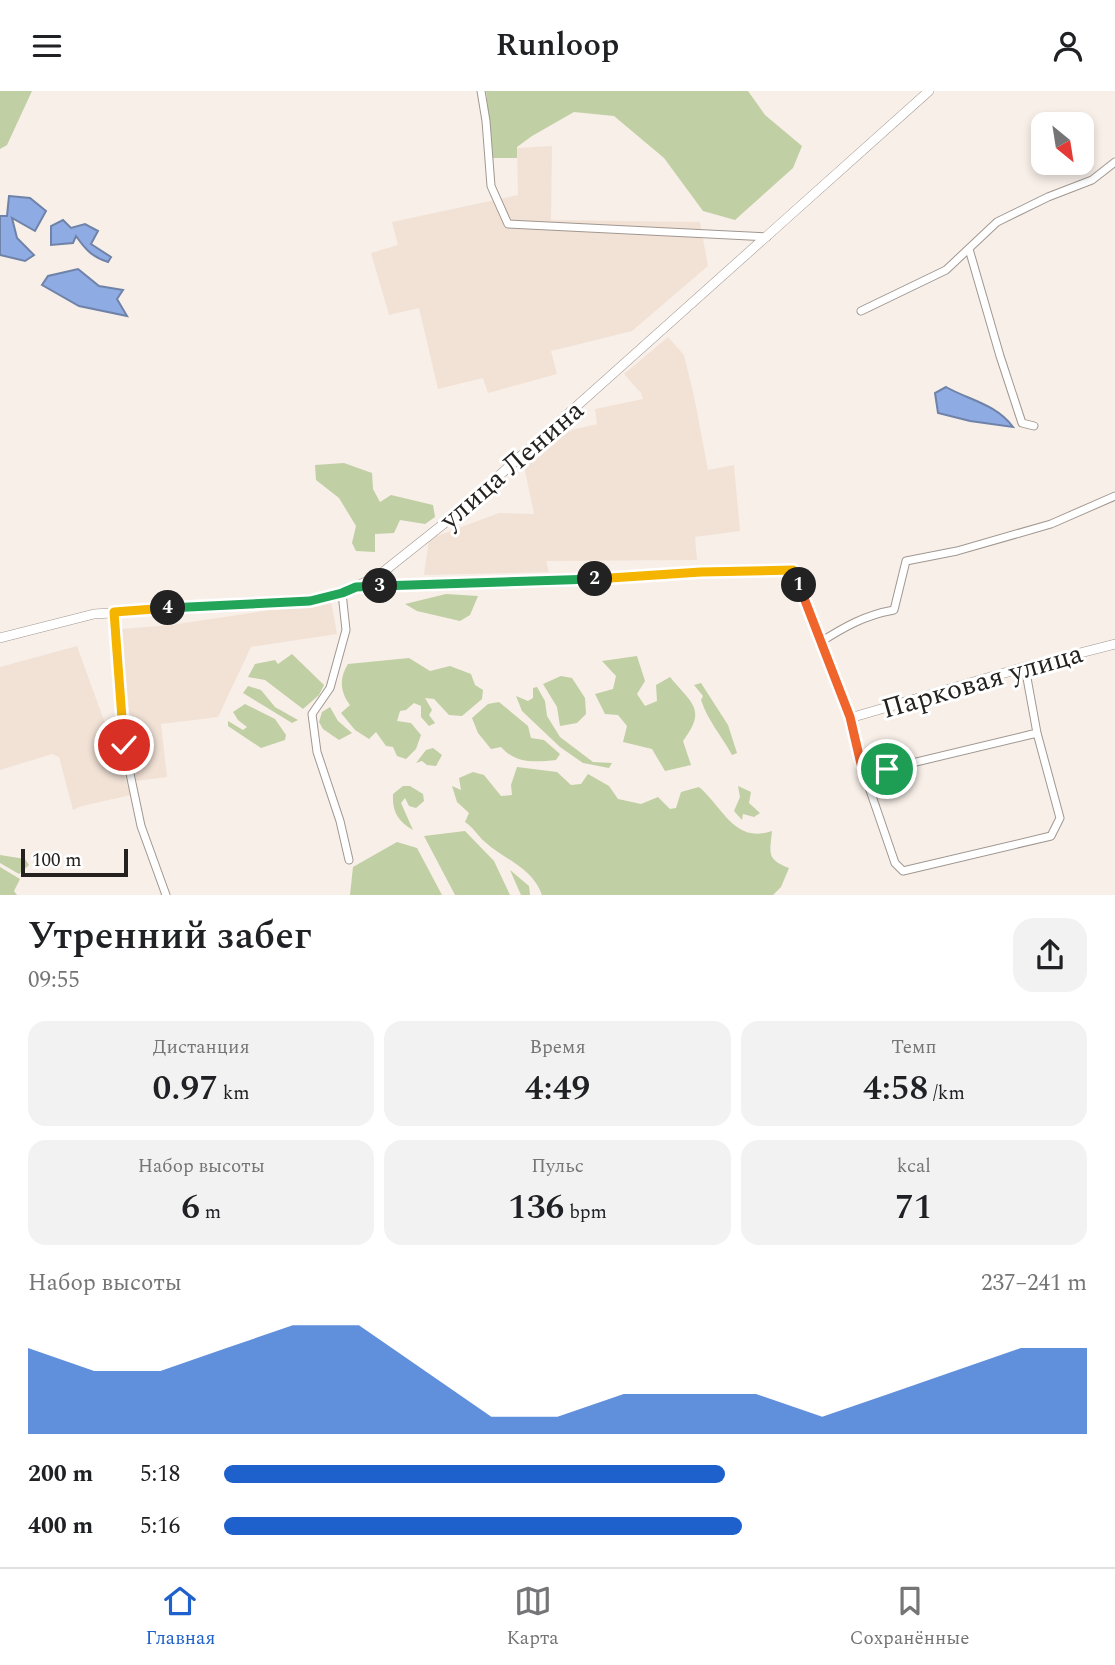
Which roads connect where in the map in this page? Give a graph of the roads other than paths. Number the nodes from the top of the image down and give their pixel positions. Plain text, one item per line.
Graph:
1 (481, 91) edge
2 (929, 91) edge
3 (1115, 162) edge
4 (768, 237) junction
5 (969, 249) junction
6 (861, 311) dead end
7 (1034, 426) dead end
8 (1115, 496) edge
9 (356, 587) junction
10 (342, 593) junction
11 (114, 612) junction
12 (0, 638) edge
13 (820, 643) junction
14 (1115, 644) edge
15 (1025, 667) junction
16 (850, 717) junction
17 (1037, 733) junction
18 (861, 764) junction
19 (349, 860) dead end
20 (166, 895) edge

1 - 4 street
2 - 4 street, улица Ленина
3 - 5 street
4 - 9 street, улица Ленина
5 - 6 street
5 - 7 street
8 - 13 street
9 - 10 street, улица Ленина
9 - 13 street
10 - 11 street, улица Ленина
10 - 19 street
11 - 12 street, улица Ленина
11 - 20 street
13 - 16 street
14 - 15 street, Парковая улица
15 - 16 street, Парковая улица
15 - 17 street
16 - 18 street
17 - 18 street
17 - 18 street

